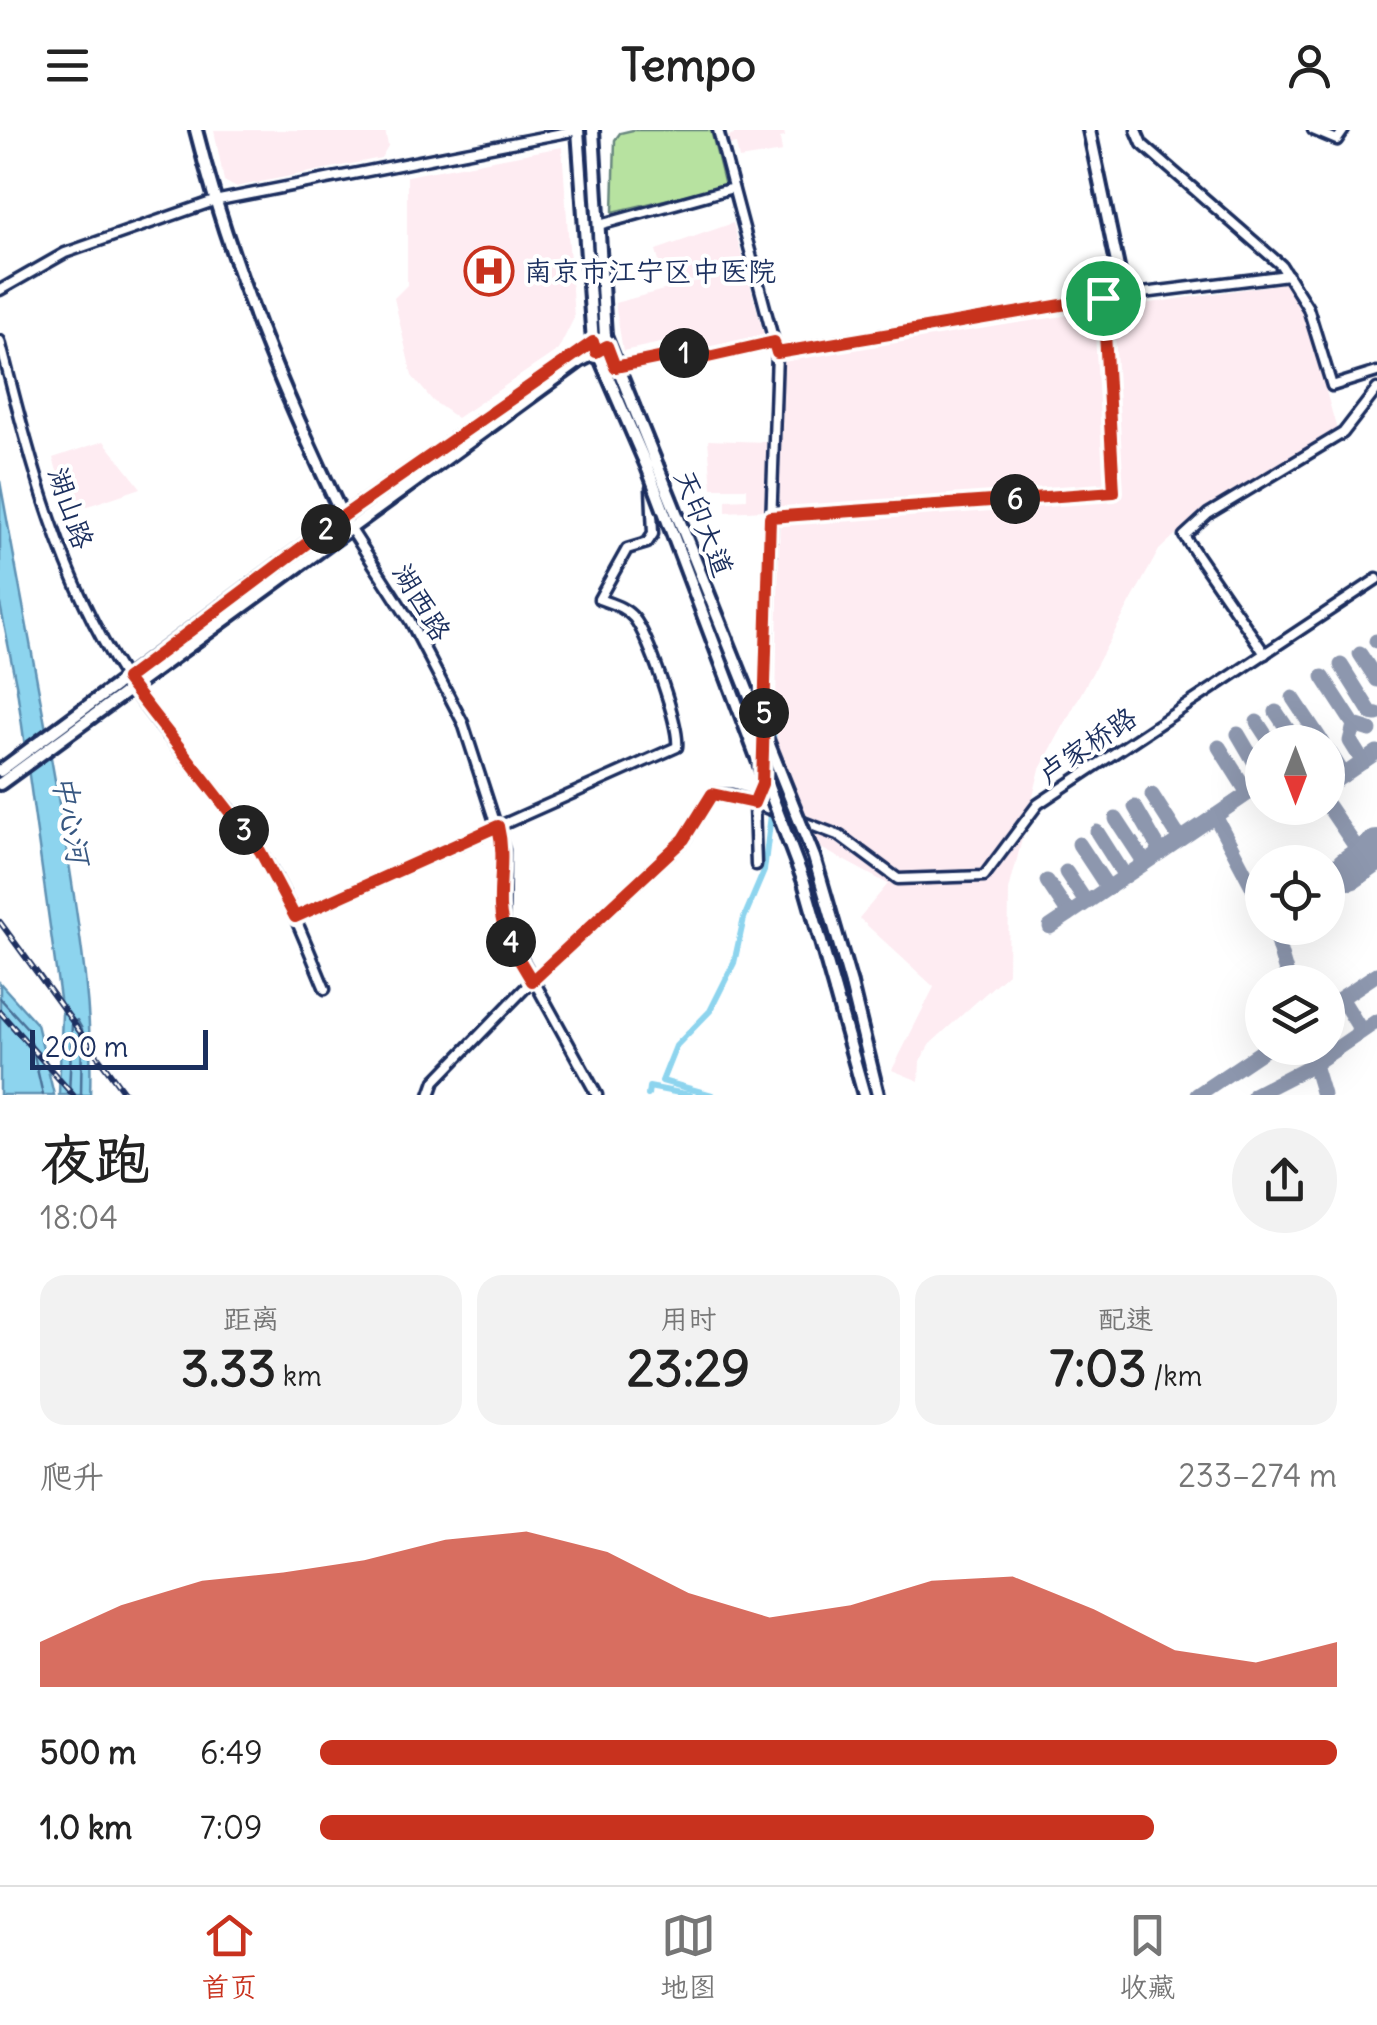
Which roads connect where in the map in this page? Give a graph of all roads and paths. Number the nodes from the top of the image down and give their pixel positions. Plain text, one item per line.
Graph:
1 (196, 130) edge
2 (578, 130) edge
3 (593, 130) edge
4 (718, 130) edge
5 (1089, 130) edge
6 (1136, 130) edge
7 (1313, 130) edge
8 (1344, 130) edge
9 (733, 188) junction
10 (214, 201) junction
11 (599, 225) junction
12 (1288, 275) junction
13 (0, 290) edge
14 (1124, 296) junction
15 (1103, 298) junction
16 (0, 341) edge
17 (774, 342) junction
18 (600, 344) junction
19 (777, 353) junction
20 (615, 367) junction
21 (1377, 372) edge
22 (1377, 389) edge
23 (652, 467) junction
24 (342, 517) junction
25 (770, 517) junction
26 (350, 528) junction
27 (1377, 579) edge
28 (1265, 654) junction
29 (129, 683) junction
30 (22, 762) junction
31 (0, 771) edge
32 (0, 784) edge
33 (754, 803) junction
34 (498, 826) junction
35 (756, 864) dead end
36 (295, 917) junction
37 (532, 981) junction
38 (325, 989) dead end
39 (430, 1095) edge
40 (598, 1095) edge
41 (864, 1095) edge
42 (878, 1095) edge

1 - 10 main road, 湖西路
2 - 10 street
2 - 18 main road, 天印大道
3 - 11 main road, 天印大道
4 - 9 street
5 - 14 main road
6 - 12 street
7 - 8 street
9 - 11 street
9 - 17 street
10 - 13 street
10 - 24 main road, 湖西路
11 - 18 main road, 天印大道
12 - 14 street
12 - 21 street
14 - 15 street
15 - 19 street
15 - 25 street
16 - 29 street, 湖山路
17 - 19 street
17 - 20 street
18 - 20 main road, 天印大道
18 - 23 main road, 天印大道
18 - 24 main road
18 - 26 main road
19 - 25 street
20 - 23 main road, 天印大道
22 - 28 street
23 - 34 street
23 - 41 main road, 天印大道, bridge
23 - 42 main road, 天印大道, bridge
24 - 26 street, 湖西路
24 - 29 main road
25 - 33 street
26 - 29 main road
26 - 34 street, 湖西路
27 - 28 street, 卢家桥路
28 - 33 street, 卢家桥路
29 - 30 main road
29 - 36 street, 湖山路
30 - 31 main road
30 - 32 main road
33 - 35 street
33 - 37 street, 卢家桥路
34 - 36 street
34 - 37 street, 湖西路
36 - 38 street, 湖山路
37 - 39 street, 卢家桥路
37 - 40 street, 湖西路

